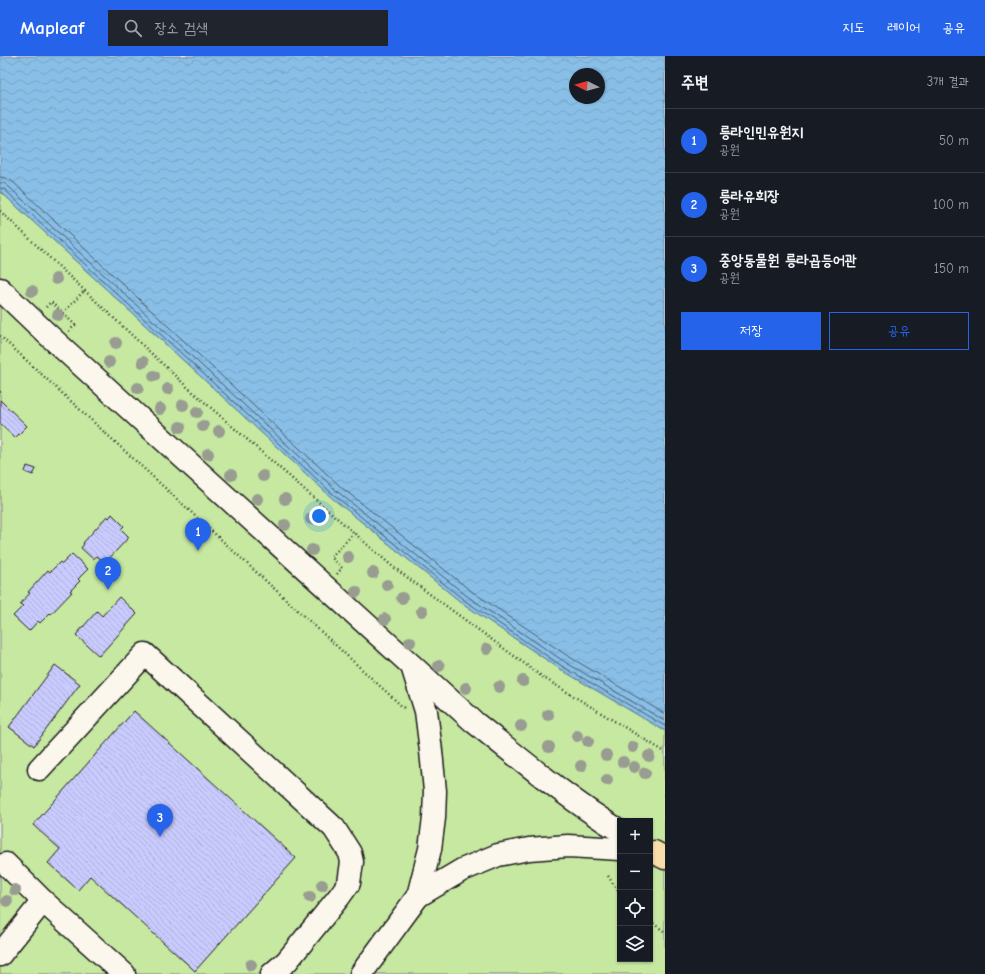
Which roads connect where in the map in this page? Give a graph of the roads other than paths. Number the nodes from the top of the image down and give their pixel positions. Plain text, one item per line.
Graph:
1 (0, 289) edge
2 (411, 665) junction
3 (39, 769) dead end
4 (617, 829) edge
5 (617, 849) edge
6 (6, 864) dead end
7 (418, 896) junction
8 (43, 901) junction
9 (0, 955) edge
10 (286, 970) edge
11 (124, 974) edge
12 (361, 974) edge

1 - 2 street
2 - 4 street
2 - 7 street
3 - 10 street
5 - 7 street
6 - 8 street
7 - 12 street
8 - 9 street
8 - 11 street

